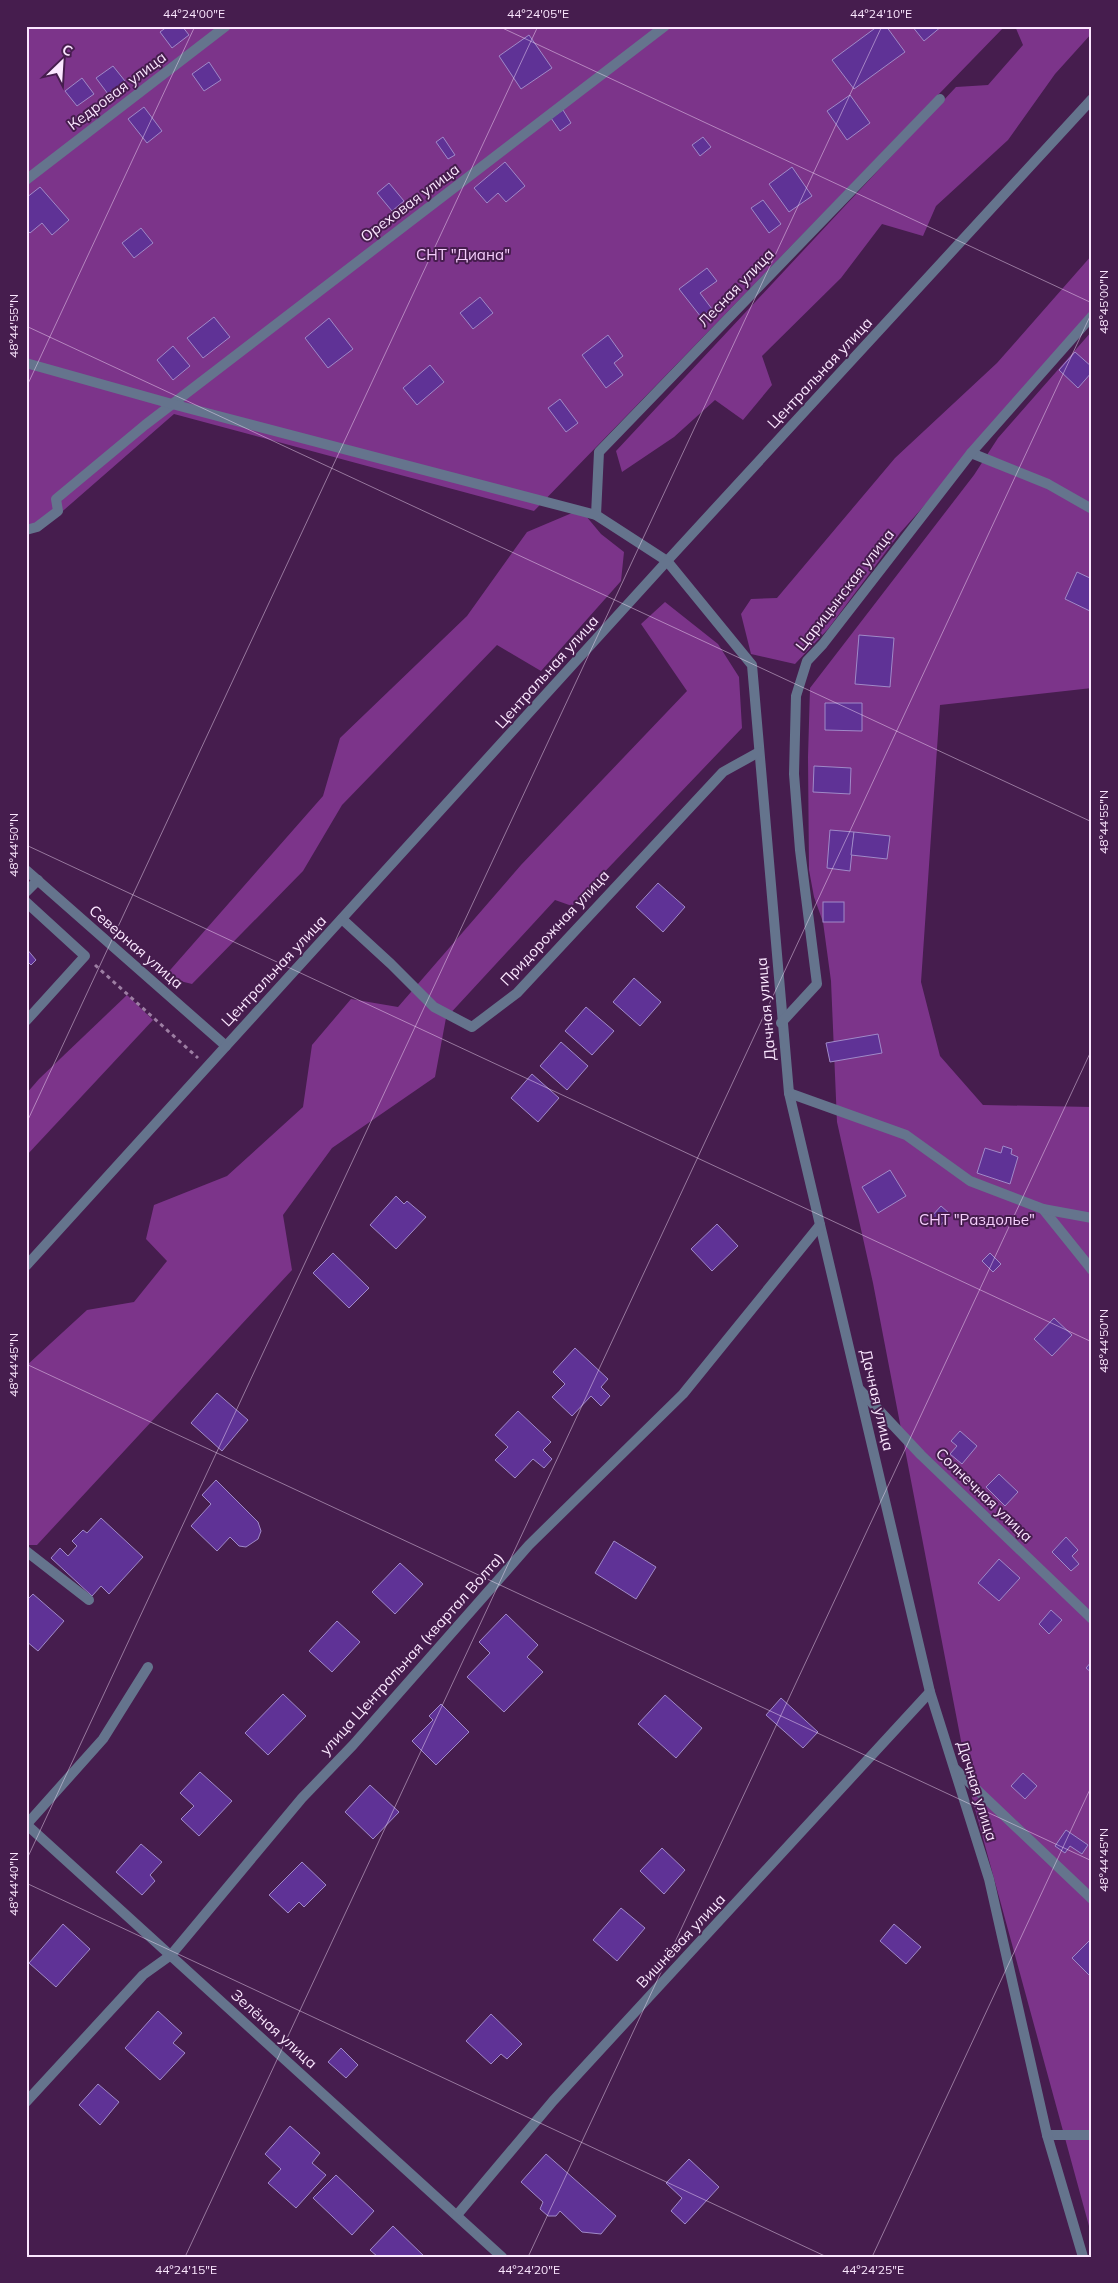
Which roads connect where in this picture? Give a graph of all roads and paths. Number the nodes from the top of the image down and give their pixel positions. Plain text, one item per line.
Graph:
1 (226, 26) edge
2 (665, 26) edge
3 (940, 99) dead end
4 (1092, 99) edge
5 (26, 180) edge
6 (1092, 316) edge
7 (26, 363) edge
8 (172, 404) junction
9 (971, 453) junction
10 (1092, 510) edge
11 (596, 515) junction
12 (26, 530) edge
13 (667, 561) junction
14 (759, 752) junction
15 (26, 870) edge
16 (38, 880) junction
17 (26, 892) edge
18 (26, 902) edge
19 (342, 920) junction
20 (85, 956) junction
21 (26, 1021) edge
22 (781, 1023) junction
23 (226, 1046) junction
24 (207, 1066) junction
25 (789, 1094) junction
26 (1043, 1209) junction
27 (1092, 1218) edge
28 (820, 1225) junction
29 (26, 1266) edge
30 (1092, 1270) edge
31 (859, 1389) junction
32 (26, 1551) edge
33 (89, 1600) dead end
34 (1092, 1619) edge
35 (148, 1667) dead end
36 (930, 1692) junction
37 (954, 1768) junction
38 (26, 1824) edge
39 (1092, 1899) edge
40 (171, 1955) junction
41 (26, 2102) edge
42 (1092, 2135) edge
43 (1047, 2136) junction
44 (457, 2215) junction
45 (502, 2257) edge
46 (1083, 2257) edge

1 - 5 street, Кедровая улица
2 - 8 street, Ореховая улица
3 - 11 street, Лесная улица
4 - 13 street, Центральная улица
6 - 9 street, Царицынская улица
7 - 8 street, Дачная улица
8 - 11 street, Дачная улица
8 - 12 street, Ореховая улица
9 - 10 street
9 - 22 street, Царицынская улица
11 - 13 street, Дачная улица
13 - 14 street, Дачная улица
13 - 19 street, Центральная улица
14 - 19 street, Придорожная улица
14 - 22 street, Дачная улица
15 - 16 street, Северная улица
16 - 17 street
16 - 23 street, Северная улица
18 - 20 street
19 - 23 street, Центральная улица
20 - 21 street
20 - 24 path
22 - 25 street, Дачная улица
23 - 24 street, Центральная улица
24 - 29 street, Центральная улица
25 - 26 street
25 - 28 street, Дачная улица
26 - 27 street
26 - 30 street
28 - 31 street, Дачная улица
28 - 40 street, улица Центральная (квартал Волта)
31 - 34 street, Солнечная улица
31 - 36 street, Дачная улица
32 - 33 street
35 - 38 street
36 - 37 street, Дачная улица
36 - 44 street, Вишнёвая улица
37 - 39 street
37 - 43 street, Дачная улица
38 - 40 street, Зелёная улица
40 - 41 street, улица Центральная (квартал Волта)
40 - 44 street, Зелёная улица
42 - 43 street
43 - 46 street, Дачная улица
44 - 45 street, Зелёная улица

